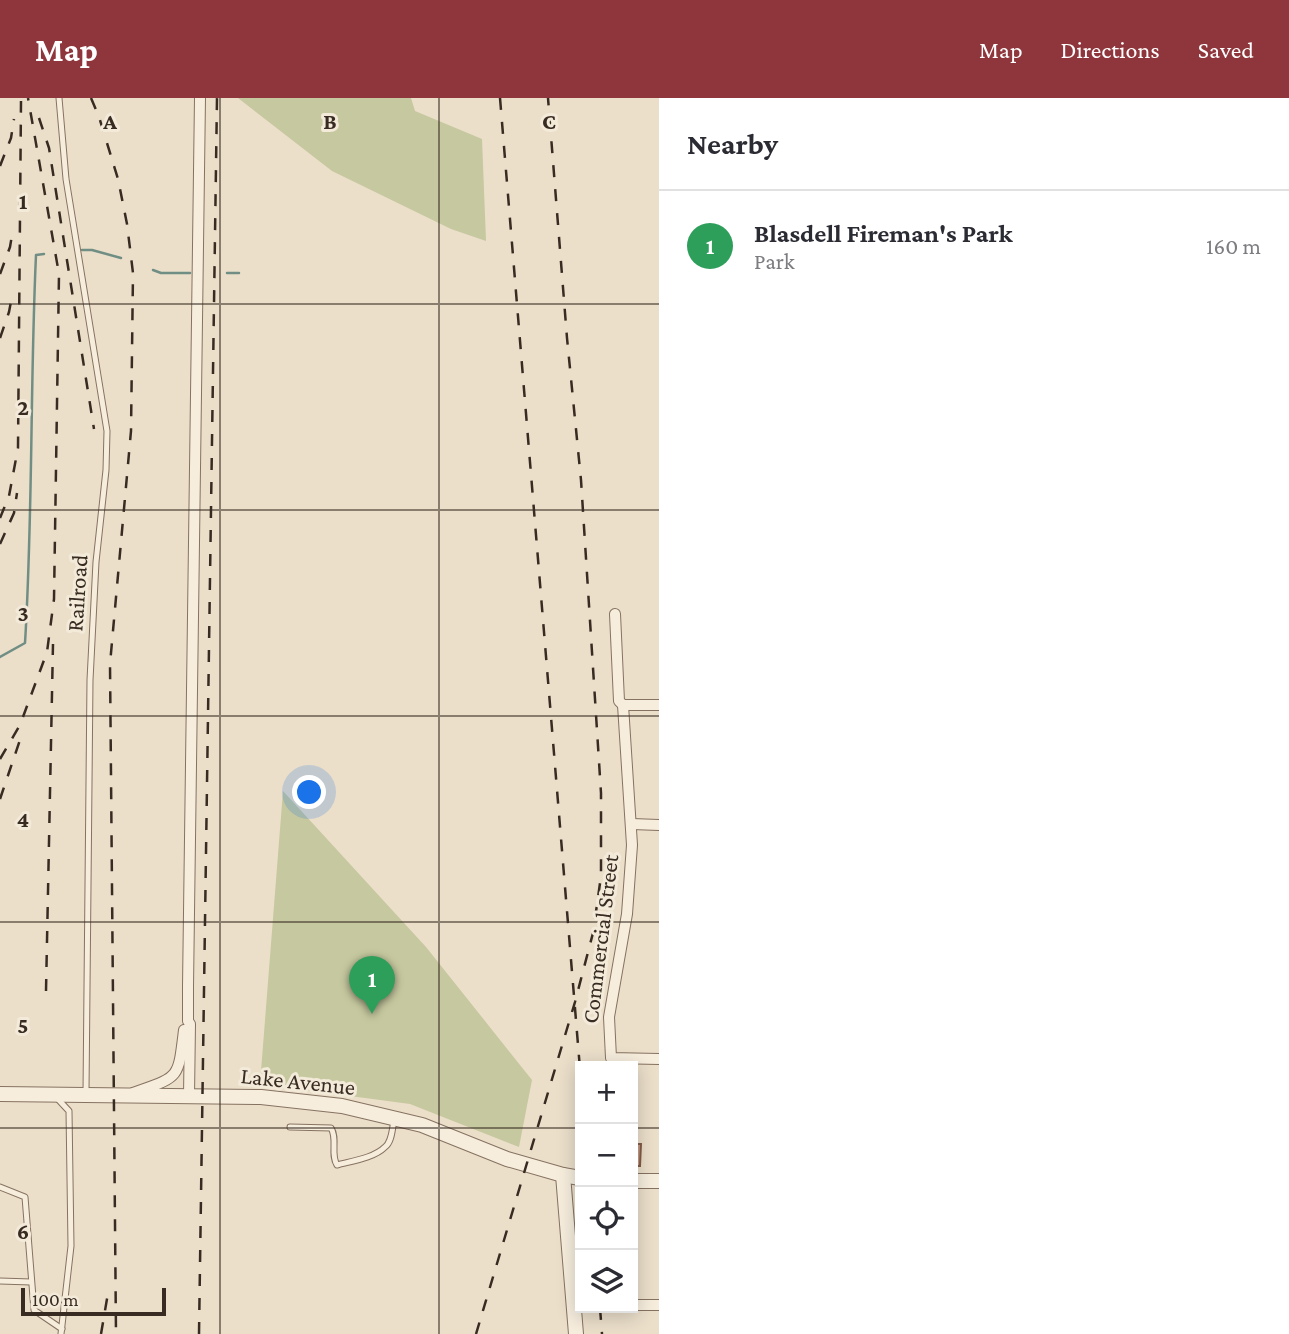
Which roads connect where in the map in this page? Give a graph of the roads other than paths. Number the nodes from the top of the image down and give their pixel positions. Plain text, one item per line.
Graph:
1 (59, 98) edge
2 (200, 98) edge
3 (615, 614) dead end
4 (623, 705) junction
5 (659, 705) edge
6 (632, 824) junction
7 (659, 825) edge
8 (188, 1021) junction
9 (659, 1059) edge
10 (0, 1094) edge
11 (54, 1095) junction
12 (86, 1095) junction
13 (127, 1095) junction
14 (189, 1096) junction
15 (394, 1118) junction
16 (290, 1127) dead end
17 (563, 1175) junction
18 (575, 1177) edge
19 (638, 1181) edge
20 (659, 1181) edge
21 (0, 1187) edge
22 (0, 1281) edge
23 (31, 1282) junction
24 (638, 1305) edge
25 (659, 1305) edge
26 (61, 1331) edge
27 (576, 1334) edge

1 - 12 lane, Railroad
2 - 8 street
3 - 4 street, Commercial Street
4 - 5 street
4 - 6 street, Commercial Street
6 - 7 street
6 - 9 street, Commercial Street
8 - 13 street
8 - 14 street
10 - 11 street, Lake Avenue
11 - 12 street, Lake Avenue
11 - 26 lane
12 - 13 street, Lake Avenue
13 - 14 street, Lake Avenue
14 - 15 street, Lake Avenue
15 - 16 lane
15 - 17 street, Lake Avenue
17 - 18 street, Lake Avenue
17 - 27 street
19 - 20 street
21 - 23 lane
22 - 23 lane
23 - 26 lane
24 - 25 street

